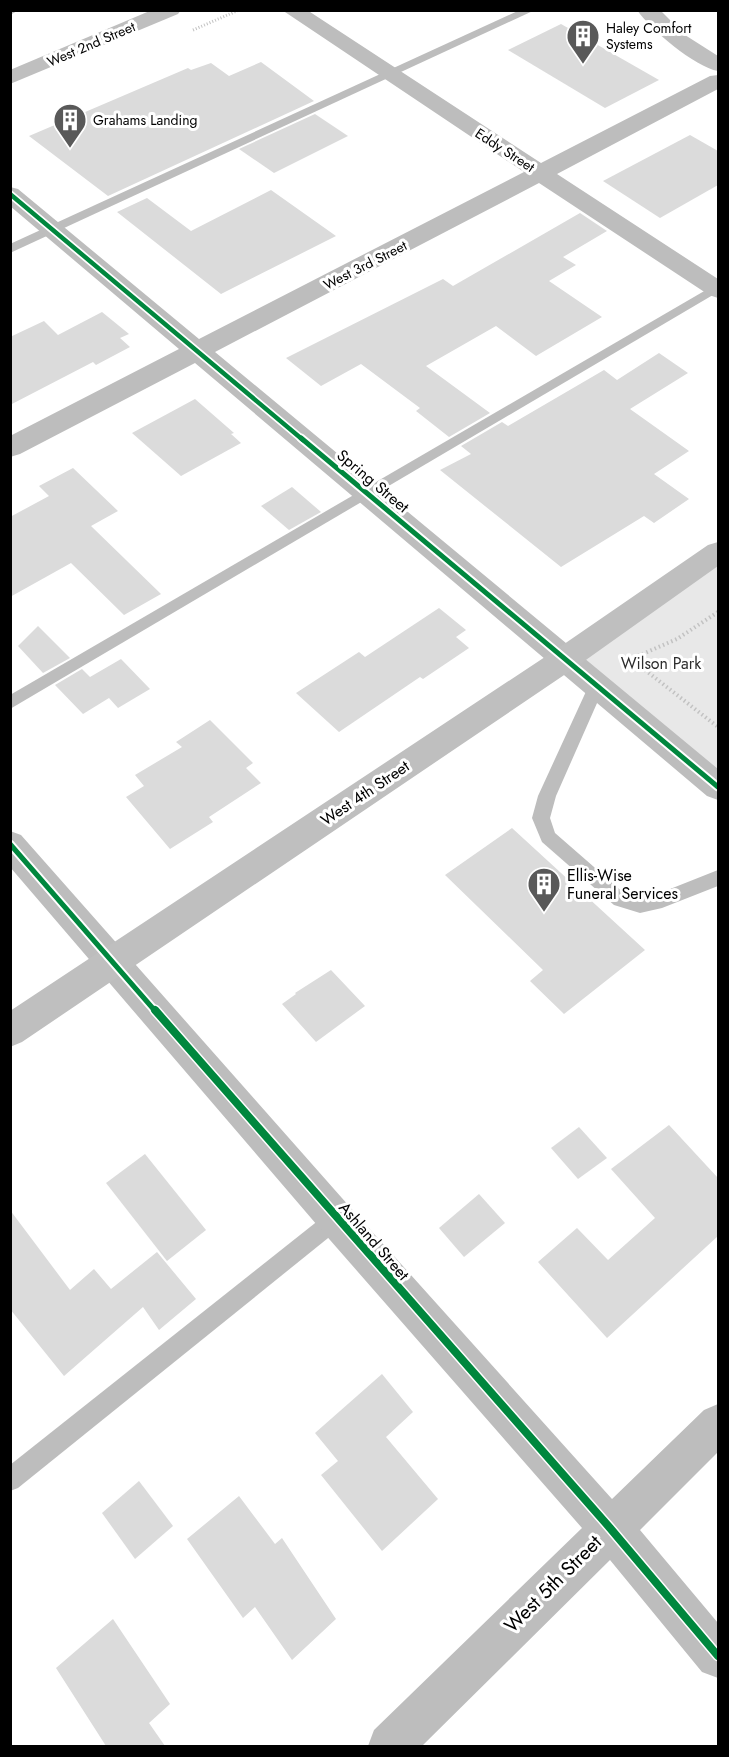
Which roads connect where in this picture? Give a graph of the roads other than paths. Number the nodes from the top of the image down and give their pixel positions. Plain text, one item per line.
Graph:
1 (171, 10) edge
2 (291, 10) edge
3 (530, 10) edge
4 (646, 10) edge
5 (718, 65) edge
6 (390, 76) junction
7 (10, 78) edge
8 (718, 81) edge
9 (542, 174) junction
10 (10, 194) edge
11 (53, 230) junction
12 (10, 249) edge
13 (718, 288) edge
14 (197, 352) junction
15 (10, 448) edge
16 (366, 493) junction
17 (718, 552) edge
18 (565, 659) junction
19 (597, 686) junction
20 (10, 703) edge
21 (718, 787) edge
22 (10, 844) edge
23 (718, 878) edge
24 (113, 961) junction
25 (10, 1031) edge
26 (336, 1219) junction
27 (718, 1424) edge
28 (10, 1480) edge
29 (610, 1528) junction
30 (718, 1656) edge
31 (390, 1746) edge

1 - 7 street, West 2nd Street
2 - 6 street, Eddy Street
3 - 6 lane
4 - 5 street
6 - 9 street, Eddy Street
6 - 11 lane
8 - 9 street, West 3rd Street
9 - 13 street, Eddy Street
9 - 14 street, West 3rd Street
10 - 11 street, Spring Street
11 - 12 lane
11 - 14 street, Spring Street
13 - 16 lane
14 - 15 street, West 3rd Street
14 - 16 street, Spring Street
16 - 18 street, Spring Street
16 - 20 lane
17 - 18 street, West 4th Street
18 - 19 street, Spring Street
18 - 24 street, West 4th Street
19 - 21 street, Spring Street
19 - 23 lane
22 - 24 street, Ashland Street
24 - 25 street, West 4th Street
24 - 26 street, Ashland Street
26 - 28 lane
26 - 29 street, Ashland Street
27 - 29 street, West 5th Street
29 - 30 street, Ashland Street
29 - 31 street, West 5th Street

